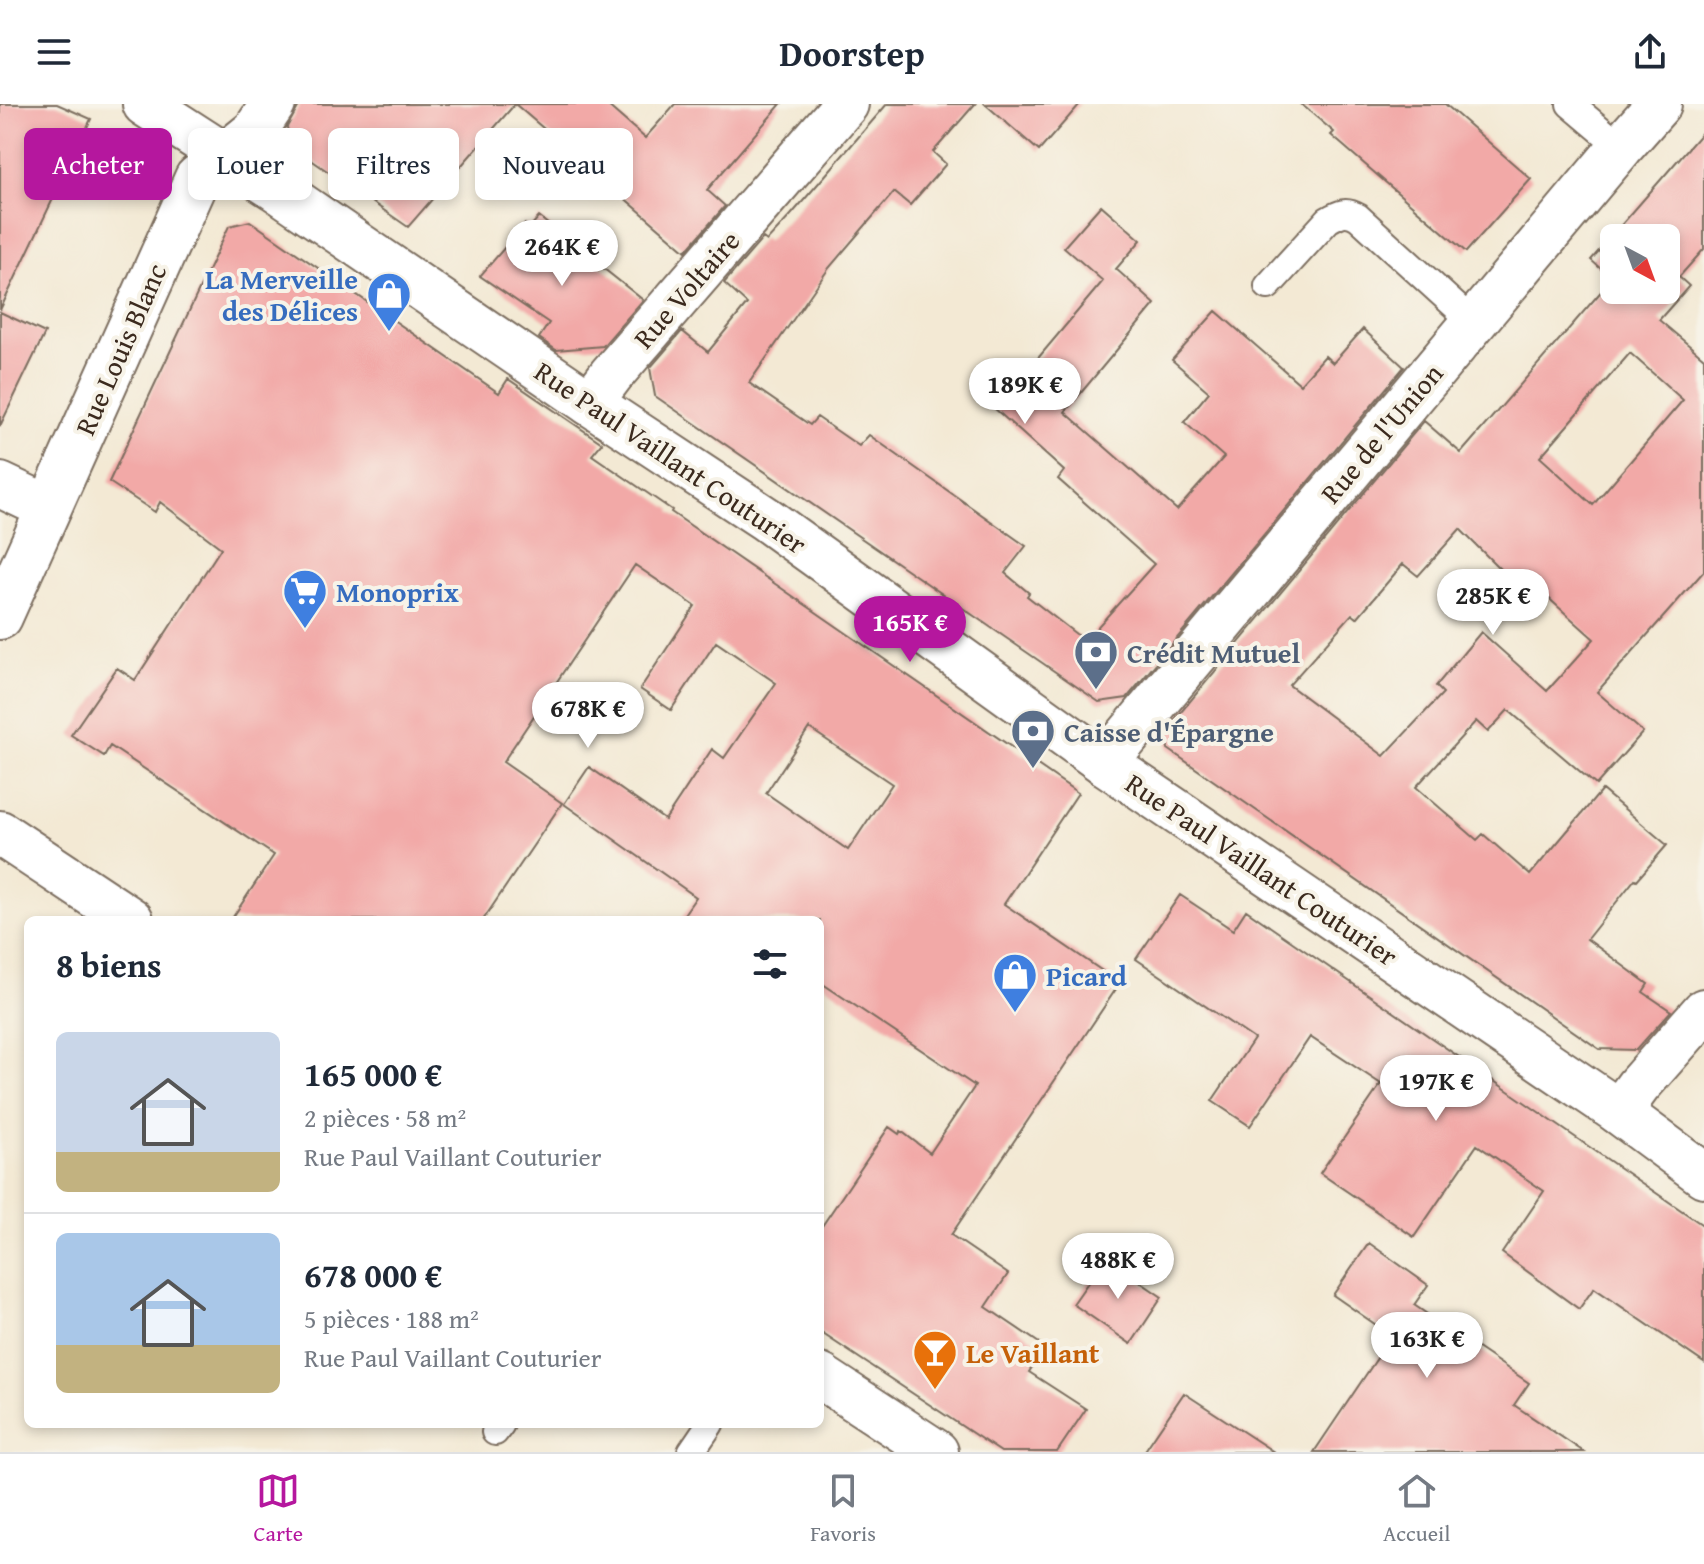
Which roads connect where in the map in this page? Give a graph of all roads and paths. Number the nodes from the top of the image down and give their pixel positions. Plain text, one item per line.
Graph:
1 (145, 104) edge
2 (273, 104) edge
3 (846, 104) edge
4 (1570, 104) edge
5 (1659, 104) edge
6 (257, 128) edge
7 (188, 131) edge
8 (1621, 147) junction
9 (188, 198) edge
10 (292, 200) edge
11 (1268, 286) dead end
12 (1474, 323) junction
13 (590, 403) junction
14 (0, 485) edge
15 (49, 508) junction
16 (0, 617) edge
17 (1105, 763) junction
18 (0, 833) edge
19 (125, 916) edge
20 (1704, 1011) edge
21 (1619, 1112) junction
22 (1704, 1175) edge
23 (824, 1379) edge
24 (707, 1428) edge
25 (691, 1452) edge
26 (936, 1452) edge

1 - 7 street, Rue Paul Vaillant Couturier
2 - 6 street, Rue Louis Blanc
3 - 13 street, Rue Voltaire
4 - 8 lane
5 - 8 street, Rue de l'Union
8 - 12 street, Rue de l'Union
9 - 15 street, Rue Louis Blanc
10 - 13 street, Rue Paul Vaillant Couturier
11 - 12 lane
12 - 17 street, Rue de l'Union
13 - 17 street, Rue Paul Vaillant Couturier
14 - 15 street
15 - 16 street, Rue Louis Blanc
17 - 21 street, Rue Paul Vaillant Couturier
18 - 19 street
20 - 21 street
21 - 22 street, Rue Paul Vaillant Couturier
23 - 26 street
24 - 25 lane

